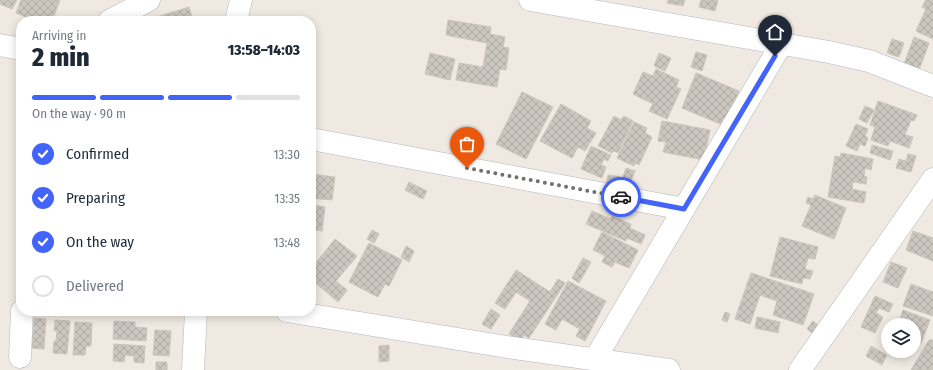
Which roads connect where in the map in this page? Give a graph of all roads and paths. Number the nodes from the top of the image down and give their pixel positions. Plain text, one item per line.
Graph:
1 (149, 0) edge
2 (241, 0) edge
3 (530, 0) edge
4 (601, 6) edge
5 (119, 16) edge
6 (237, 16) edge
7 (782, 43) junction
8 (0, 45) edge
9 (16, 48) edge
10 (933, 86) edge
11 (316, 140) edge
12 (933, 179) edge
13 (684, 209) junction
14 (22, 316) edge
15 (196, 316) edge
16 (316, 316) edge
17 (20, 357) dead end
18 (595, 359) junction
19 (193, 370) edge
20 (669, 370) edge
21 (800, 370) edge

1 - 5 street
2 - 6 street
3 - 4 street
4 - 7 street
7 - 10 street
7 - 13 street
8 - 9 street
11 - 13 street
12 - 21 street
13 - 18 street
14 - 17 street
15 - 19 street
16 - 18 street
18 - 20 street

